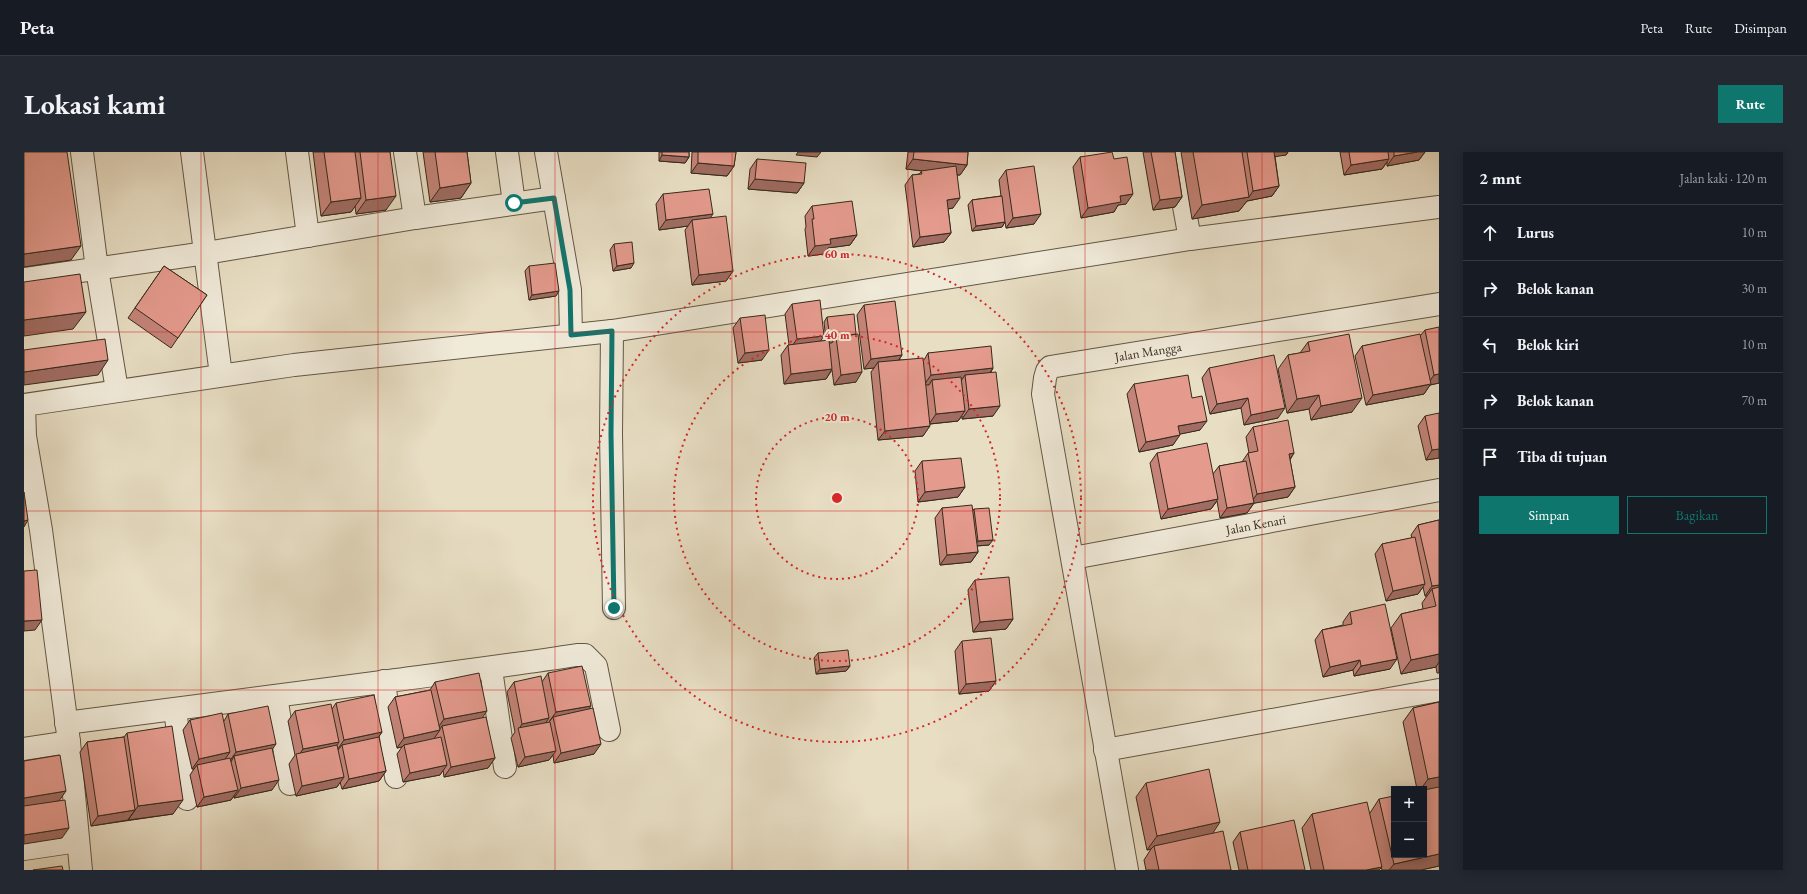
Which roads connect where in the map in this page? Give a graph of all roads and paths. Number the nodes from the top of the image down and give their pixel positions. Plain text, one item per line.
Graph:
1 (82, 152) edge
2 (192, 152) edge
3 (297, 152) edge
4 (405, 152) edge
5 (506, 152) edge
6 (546, 152) edge
7 (1174, 152) edge
8 (554, 198) junction
9 (514, 203) junction
10 (1439, 207) edge
11 (416, 218) junction
12 (308, 236) junction
13 (1190, 238) junction
14 (206, 253) junction
15 (97, 269) junction
16 (24, 279) edge
17 (1439, 304) edge
18 (612, 331) junction
19 (571, 335) junction
20 (221, 375) junction
21 (117, 390) junction
22 (1439, 490) edge
23 (33, 532) edge
24 (1073, 558) junction
25 (614, 608) dead end
26 (491, 668) junction
27 (384, 681) junction
28 (1439, 690) edge
29 (276, 696) junction
30 (175, 710) junction
31 (609, 730) dead end
32 (68, 732) junction
33 (24, 749) edge
34 (1105, 750) junction
35 (505, 767) dead end
36 (396, 777) dead end
37 (290, 784) dead end
38 (187, 799) dead end
39 (78, 841) junction
40 (24, 849) edge
41 (81, 870) edge
42 (1127, 870) edge

1 - 15 street
2 - 14 street
3 - 12 street
4 - 11 street
5 - 9 street
6 - 8 street
7 - 13 street
8 - 9 street
8 - 19 street
9 - 11 street
10 - 13 street
11 - 12 street
12 - 14 street
13 - 18 street
14 - 15 street
14 - 20 street
15 - 16 street
15 - 21 street
17 - 24 street, Jalan Mangga
18 - 19 street
18 - 25 street
19 - 20 street
20 - 21 street
21 - 23 street
22 - 24 street, Jalan Kenari
23 - 32 street
24 - 34 street
26 - 27 street
26 - 31 street
26 - 35 street
27 - 29 street
27 - 36 street
28 - 34 street
29 - 30 street
29 - 37 street
30 - 32 street
30 - 38 street
32 - 33 street
32 - 39 street
34 - 42 street
39 - 40 street
39 - 41 street

